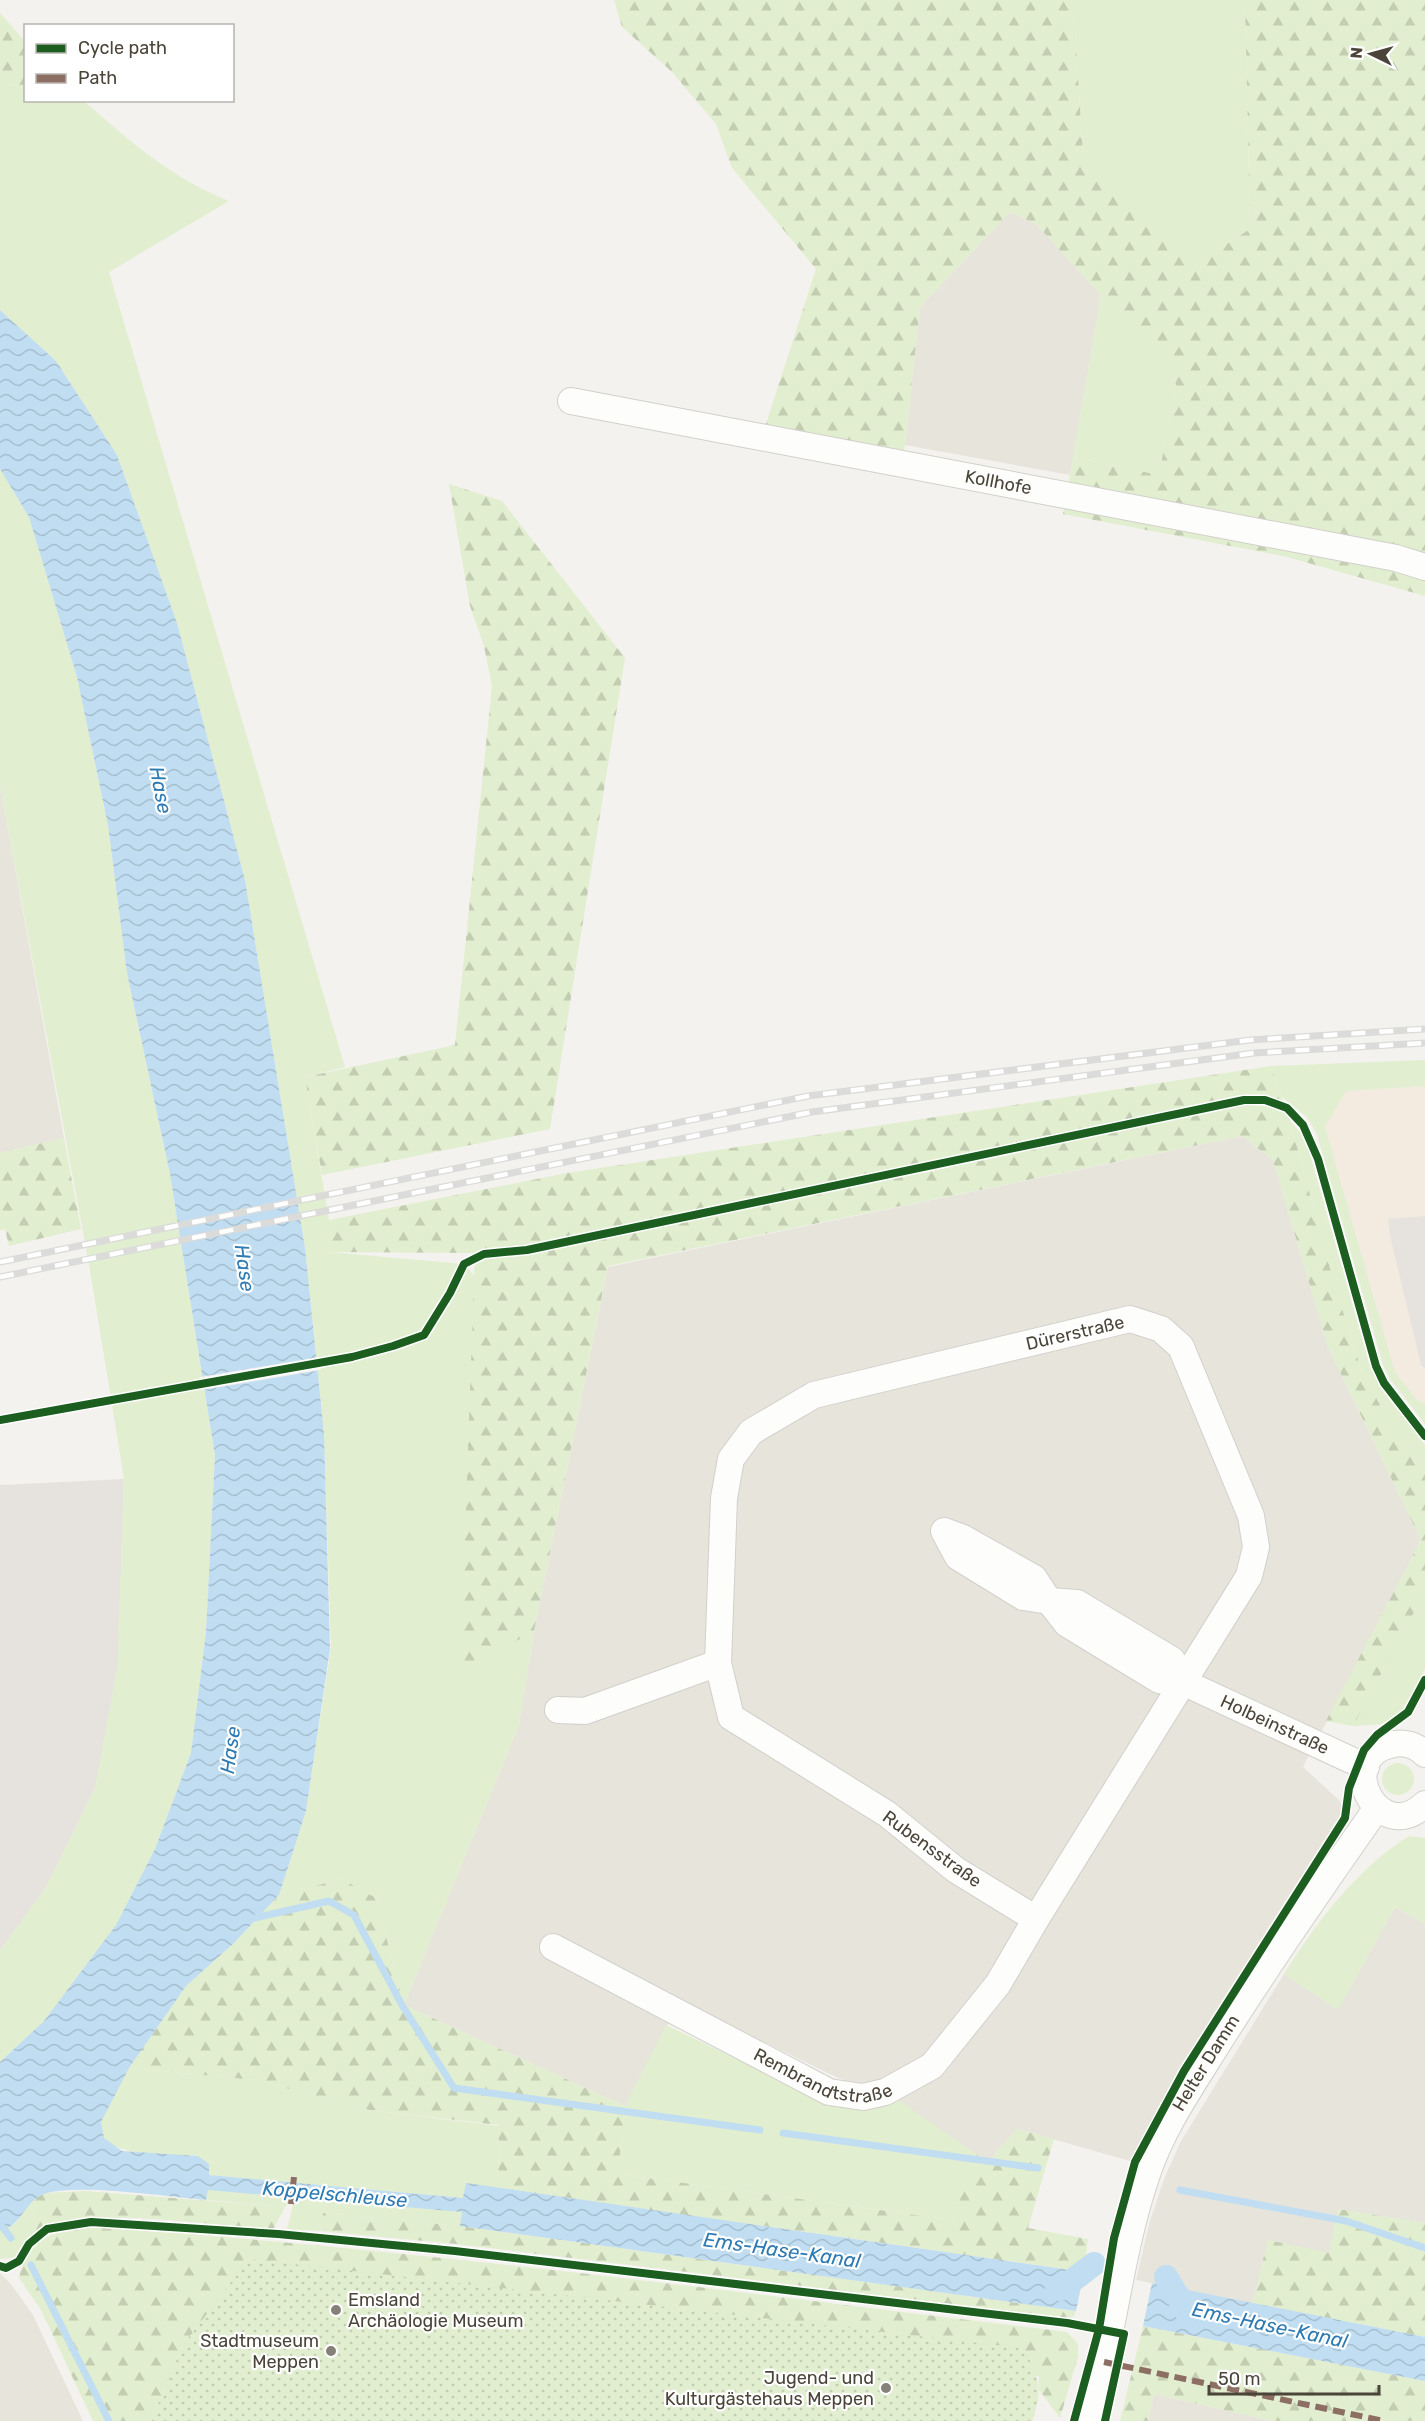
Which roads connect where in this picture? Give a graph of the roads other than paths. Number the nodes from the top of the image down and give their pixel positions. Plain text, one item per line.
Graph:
1 (571, 401) dead end
2 (1425, 567) edge
3 (731, 1459) joint
4 (1049, 1601) dead end
5 (718, 1663) junction
6 (1185, 1683) junction
7 (558, 1710) dead end
8 (1423, 1746) edge
9 (1366, 1767) junction
10 (1425, 1804) edge
11 (1377, 1808) junction
12 (1036, 1919) junction
13 (553, 1947) dead end
14 (1089, 2421) edge

1 - 2 street, Kollhofe
3 - 5 street, Rubensstraße
3 - 6 street, Dürerstraße
4 - 6 street, Holbeinstraße
5 - 7 street
5 - 12 street, Rubensstraße
6 - 9 street, Holbeinstraße
6 - 12 street
8 - 9 street
9 - 11 street
10 - 11 street
11 - 14 street, Helter Damm
12 - 13 street, Rembrandtstraße

